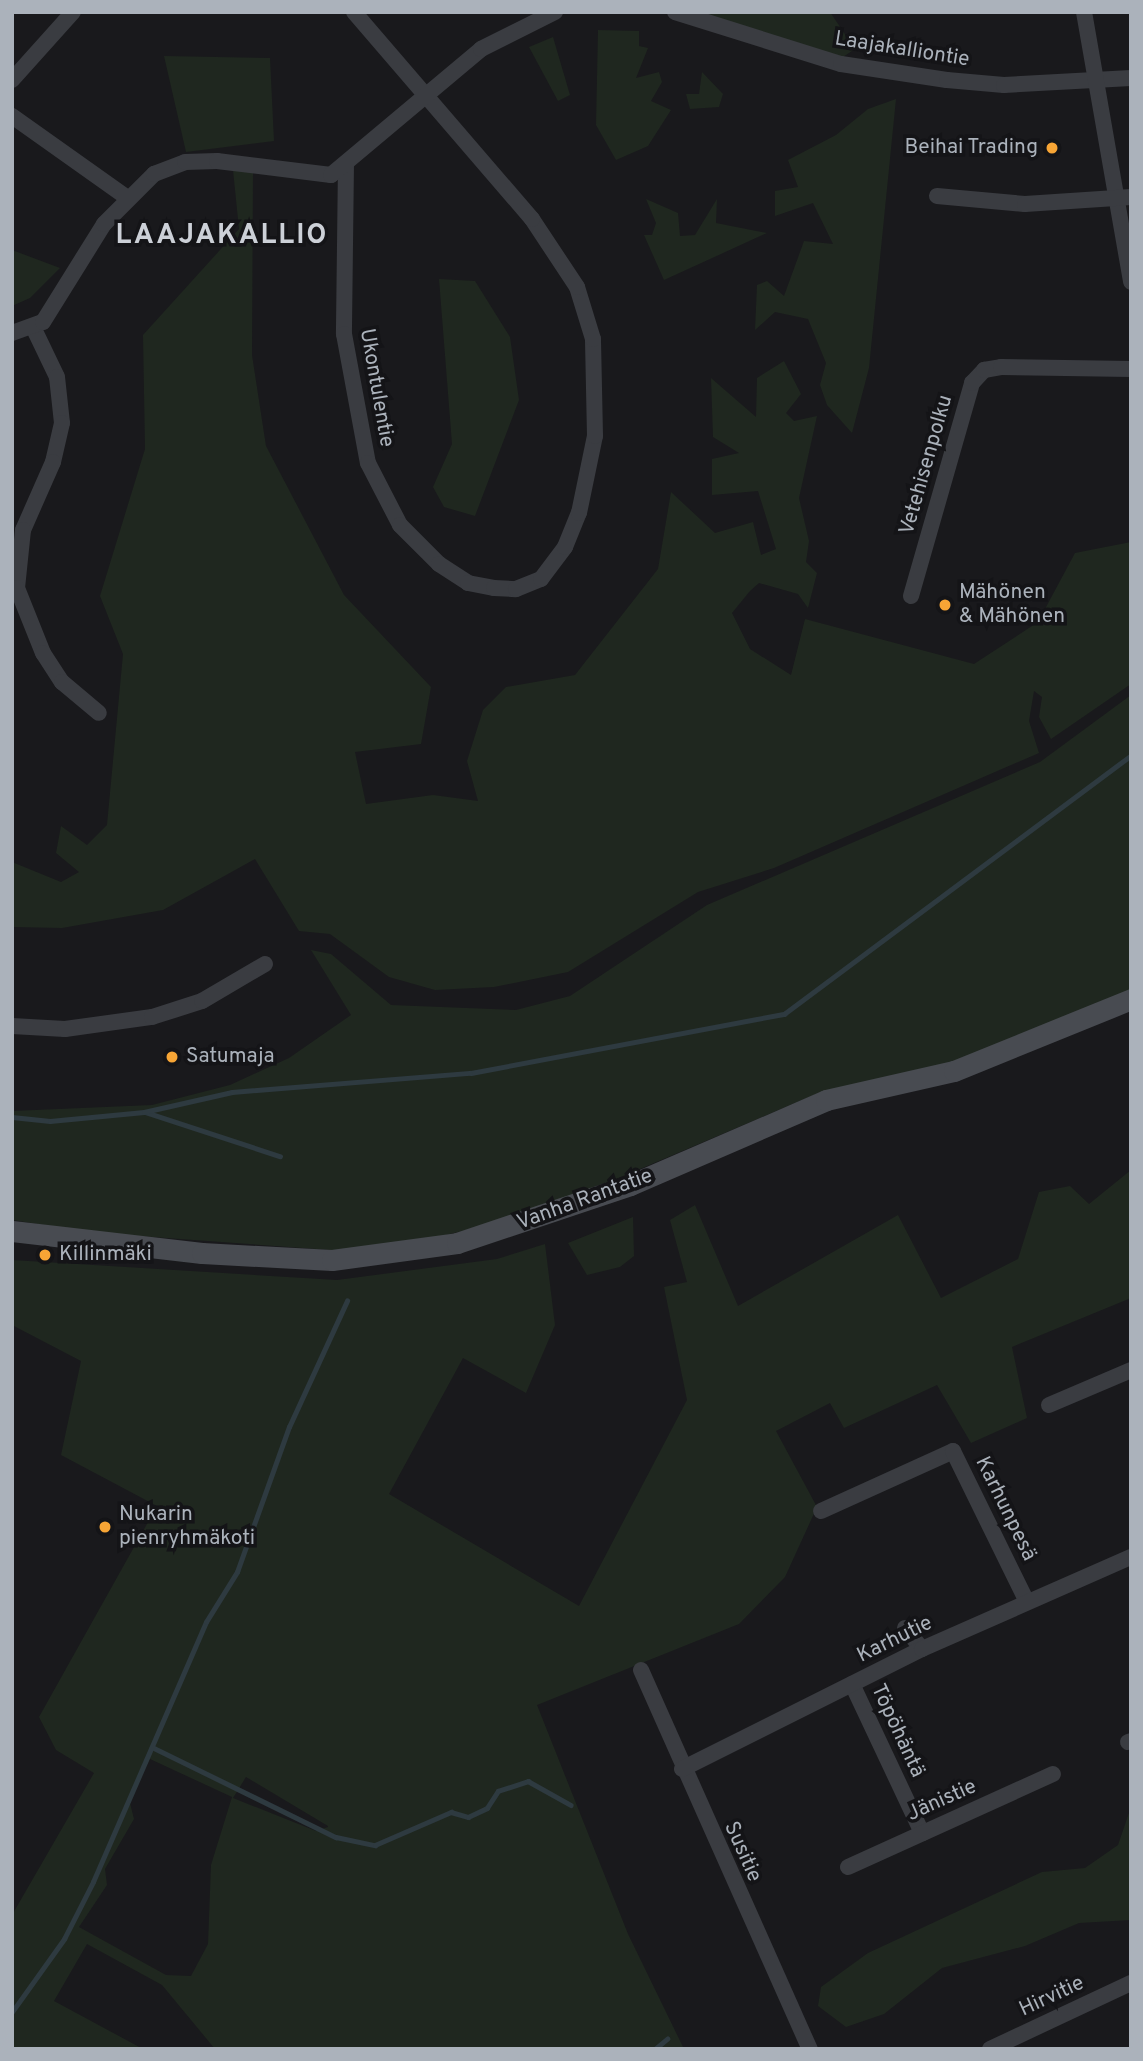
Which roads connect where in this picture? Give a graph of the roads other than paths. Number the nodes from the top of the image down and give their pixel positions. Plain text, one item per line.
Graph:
1 (73, 12) edge
2 (555, 12) edge
3 (675, 12) edge
4 (1084, 12) edge
5 (363, 15) edge
6 (1131, 78) edge
7 (12, 80) edge
8 (1097, 83) junction
9 (426, 95) junction
10 (12, 116) edge
11 (346, 163) junction
12 (937, 196) dead end
13 (126, 197) junction
14 (1125, 198) edge
15 (1131, 282) edge
16 (34, 329) junction
17 (12, 333) edge
18 (1131, 369) edge
19 (911, 596) dead end
20 (99, 713) dead end
21 (265, 964) dead end
22 (1131, 999) edge
23 (12, 1026) edge
24 (12, 1231) edge
25 (1131, 1369) edge
26 (1049, 1405) dead end
27 (821, 1511) dead end
28 (1131, 1558) edge
29 (1027, 1602) junction
30 (905, 1628) dead end
31 (922, 1649) junction
32 (641, 1670) dead end
33 (852, 1684) junction
34 (682, 1769) junction
35 (1053, 1774) dead end
36 (922, 1833) junction
37 (848, 1867) dead end
38 (1131, 1983) edge
39 (1013, 2044) edge
40 (810, 2049) edge
41 (990, 2049) edge

1 - 7 street
2 - 9 street
3 - 8 street, Laajakalliontie
4 - 8 street
5 - 9 street, Ukontulentie
6 - 8 street, Laajakalliontie
8 - 14 street
9 - 11 street
9 - 11 street, Ukontulentie
10 - 13 street
11 - 13 street
12 - 14 street
13 - 16 street
14 - 15 street
16 - 17 street
16 - 20 street
18 - 19 street, Vetehisenpolku
21 - 23 street
22 - 24 main road, Vanha Rantatie
25 - 26 street
27 - 29 street, Karhunpesä
28 - 29 street, Karhutie
29 - 31 street, Karhutie
30 - 31 street
31 - 33 street, Karhutie
32 - 34 street, Susitie
33 - 34 street, Karhutie
33 - 36 street, Töpöhäntä
34 - 40 street, Susitie
35 - 36 street, Jänistie
36 - 37 street, Jänistie
38 - 39 street, Hirvitie
39 - 41 street, Hirvitie

